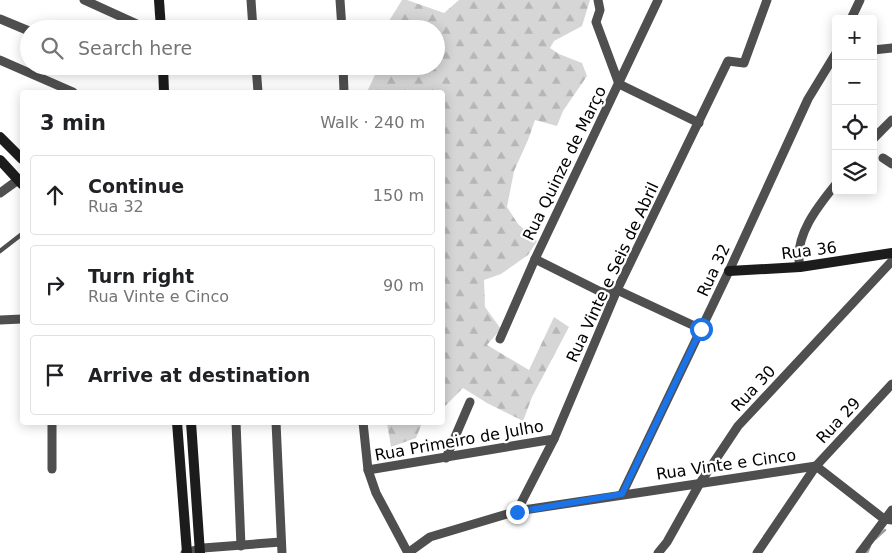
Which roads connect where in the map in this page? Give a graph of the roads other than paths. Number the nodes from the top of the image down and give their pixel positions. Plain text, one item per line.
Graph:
1 (84, 0) edge
2 (159, 0) edge
3 (252, 0) edge
4 (340, 0) edge
5 (598, 0) edge
6 (657, 0) edge
7 (767, 0) edge
8 (860, 0) edge
9 (853, 15) edge
10 (0, 19) edge
11 (128, 20) edge
12 (160, 20) edge
13 (253, 20) edge
14 (341, 20) edge
15 (20, 27) edge
16 (892, 48) edge
17 (877, 50) edge
18 (0, 60) edge
19 (834, 60) edge
20 (20, 69) edge
21 (34, 75) edge
22 (163, 75) edge
23 (257, 75) edge
24 (343, 75) edge
25 (619, 84) junction
26 (68, 90) edge
27 (164, 90) edge
28 (258, 90) edge
29 (344, 90) edge
30 (892, 120) edge
31 (699, 123) junction
32 (877, 135) edge
33 (0, 137) edge
34 (20, 157) edge
35 (883, 158) dead end
36 (0, 160) edge
37 (892, 164) edge
38 (20, 182) edge
39 (832, 189) edge
40 (0, 193) edge
41 (20, 236) edge
42 (0, 251) edge
43 (892, 253) edge
44 (535, 259) junction
45 (892, 261) edge
46 (800, 268) junction
47 (729, 271) junction
48 (617, 290) junction
49 (20, 319) edge
50 (0, 320) edge
51 (701, 329) junction
52 (500, 339) dead end
53 (892, 384) edge
54 (470, 402) dead end
55 (52, 425) edge
56 (177, 425) edge
57 (191, 425) edge
58 (236, 425) edge
59 (276, 425) edge
60 (363, 425) edge
61 (554, 439) junction
62 (446, 458) junction
63 (816, 466) junction
64 (52, 469) dead end
65 (368, 470) junction
66 (700, 483) junction
67 (622, 494) junction
68 (892, 510) edge
69 (517, 512) junction
70 (888, 520) edge
71 (281, 542) junction
72 (241, 546) junction
73 (200, 551) edge
74 (186, 553) edge
75 (282, 553) edge
76 (408, 553) edge
77 (658, 553) edge
78 (758, 553) edge
79 (860, 553) edge

1 - 11 street
2 - 12 street
3 - 13 street
4 - 14 street
5 - 25 street
6 - 25 street, Rua Quinze de Março
7 - 31 street, Rua Vinte e Seis de Abril
8 - 9 street
10 - 15 street
16 - 17 street
18 - 20 street
19 - 47 street, Rua 32
21 - 26 street
22 - 27 street
23 - 28 street
24 - 29 street
25 - 31 street
25 - 44 street, Rua Quinze de Março
30 - 32 street
31 - 48 street, Rua Vinte e Seis de Abril
33 - 34 street
35 - 37 street
36 - 38 street
38 - 40 street
39 - 46 street
41 - 42 lane
43 - 46 street, Rua 36
44 - 48 street
44 - 52 street, Rua Quinze de Março
45 - 66 street, Rua 30
46 - 47 street, Rua 36
47 - 51 street, Rua 32
48 - 51 street
48 - 61 street, Rua Vinte e Seis de Abril
49 - 50 street
51 - 67 street, Rua 32
53 - 63 street, Rua 29
54 - 62 street
55 - 64 street
56 - 74 street
57 - 73 street
58 - 72 street
59 - 71 street
60 - 65 street
61 - 62 street, Rua Primeiro de Julho
61 - 69 street, Rua Vinte e Seis de Abril
62 - 65 street, Rua Primeiro de Julho
63 - 66 street, Rua Vinte e Cinco
63 - 70 street, Rua Vinte e Cinco
63 - 78 street, Rua 29
65 - 76 street
66 - 67 street, Rua Vinte e Cinco
66 - 77 street, Rua 30
67 - 69 street, Rua Vinte e Cinco
68 - 70 street
69 - 76 street, Rua Vinte e Cinco
70 - 79 street
71 - 72 street
71 - 75 street
72 - 73 street
73 - 74 street

